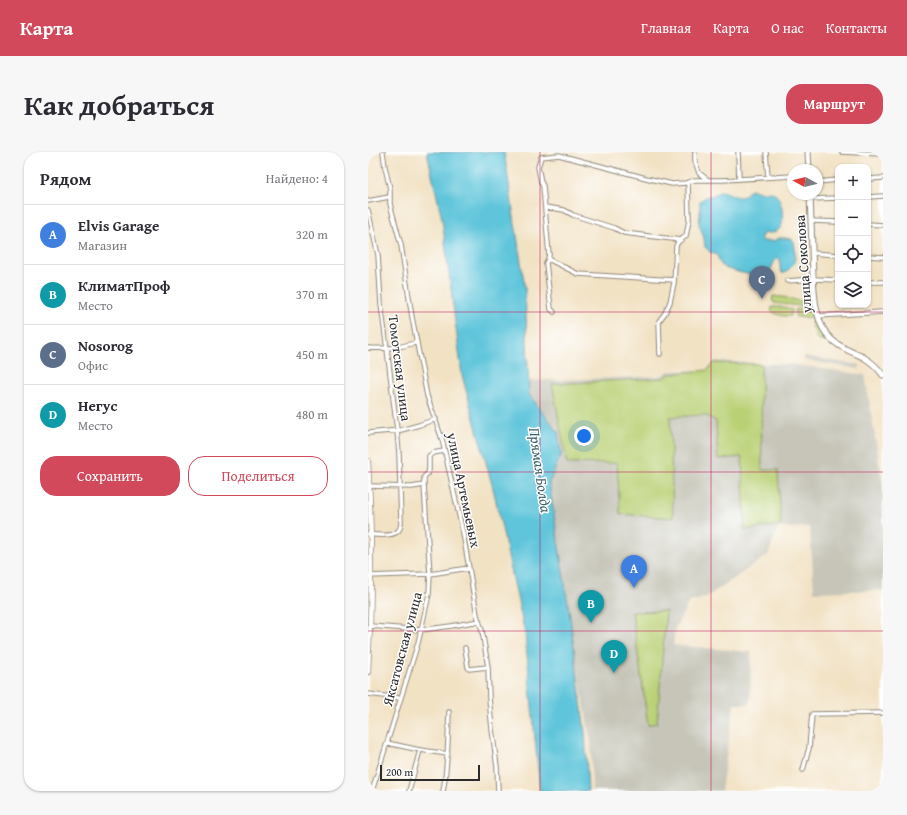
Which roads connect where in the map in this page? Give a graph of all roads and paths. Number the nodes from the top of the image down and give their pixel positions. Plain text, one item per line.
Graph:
1 (383, 152) edge
2 (695, 152) edge
3 (738, 152) edge
4 (766, 152) edge
5 (808, 152) edge
6 (842, 152) edge
7 (883, 154) edge
8 (809, 164) edge
9 (787, 176) edge
10 (768, 177) junction
11 (883, 178) edge
12 (739, 179) junction
13 (871, 179) edge
14 (708, 180) junction
15 (835, 180) edge
16 (823, 181) edge
17 (688, 182) junction
18 (883, 196) edge
19 (389, 197) junction
20 (823, 197) edge
21 (871, 197) edge
22 (835, 198) edge
23 (810, 200) edge
24 (368, 201) edge
25 (545, 206) junction
26 (368, 210) edge
27 (812, 221) junction
28 (835, 222) edge
29 (871, 224) edge
30 (883, 225) edge
31 (681, 240) junction
32 (812, 253) junction
33 (835, 255) edge
34 (871, 256) edge
35 (883, 257) edge
36 (548, 259) junction
37 (814, 279) junction
38 (674, 280) junction
39 (835, 280) edge
40 (788, 281) dead end
41 (871, 282) edge
42 (883, 282) edge
43 (554, 312) dead end
44 (883, 312) edge
45 (818, 316) junction
46 (417, 342) junction
47 (368, 348) edge
48 (387, 349) junction
49 (660, 354) dead end
50 (883, 374) edge
51 (436, 419) junction
52 (397, 430) junction
53 (368, 433) edge
54 (444, 451) junction
55 (368, 461) edge
56 (424, 485) junction
57 (369, 486) edge
58 (400, 486) junction
59 (369, 534) edge
60 (469, 568) junction
61 (430, 574) junction
62 (370, 576) edge
63 (478, 620) junction
64 (370, 626) junction
65 (422, 630) junction
66 (465, 648) dead end
67 (488, 667) junction
68 (368, 672) edge
69 (368, 694) edge
70 (401, 698) junction
71 (449, 712) dead end
72 (883, 713) edge
73 (387, 743) junction
74 (420, 750) junction
75 (448, 754) junction
76 (803, 770) dead end
77 (372, 791) edge
78 (409, 791) edge
79 (443, 791) edge
80 (498, 791) edge

1 - 19 street, улица Артемьевых
2 - 14 street
3 - 12 street
4 - 10 street
5 - 8 main road
6 - 7 street
9 - 10 street
10 - 12 street
11 - 13 street
12 - 14 street
14 - 17 street
15 - 16 street
17 - 25 street
17 - 31 street
18 - 21 street
19 - 24 street
19 - 46 street, улица Артемьевых
20 - 22 street
23 - 27 main road, улица Соколова
25 - 31 street
25 - 36 street
26 - 48 street, Томотская улица
27 - 28 street
27 - 32 main road, улица Соколова
29 - 30 street
31 - 38 street
32 - 33 street
32 - 37 main road, улица Соколова
34 - 35 street
36 - 38 street
36 - 43 street
37 - 39 street
37 - 40 street
37 - 45 main road, улица Соколова
38 - 49 street
41 - 42 street
44 - 45 street
45 - 50 main road, улица Соколова
46 - 48 street
46 - 51 street, улица Артемьевых
47 - 48 street
48 - 52 street, Томотская улица
51 - 52 street
51 - 54 street, улица Артемьевых
52 - 53 street
52 - 58 street, Томотская улица
54 - 56 street, Яксатовская улица
54 - 60 street, улица Артемьевых
55 - 57 street
56 - 58 street
56 - 61 street, Яксатовская улица
57 - 58 street
57 - 59 street
58 - 59 street, Томотская улица
59 - 62 street
60 - 61 street
60 - 63 street, улица Артемьевых
61 - 62 street
61 - 65 street, Яксатовская улица
62 - 64 street
63 - 65 street
63 - 67 street, улица Артемьевых
64 - 65 street
64 - 68 street
65 - 70 street, Яксатовская улица
66 - 67 street
67 - 80 street, улица Артемьевых
69 - 70 street
70 - 73 street, Яксатовская улица
71 - 75 street
72 - 76 street
73 - 74 street
73 - 77 street, Яксатовская улица
74 - 75 street
74 - 78 street
75 - 79 street

